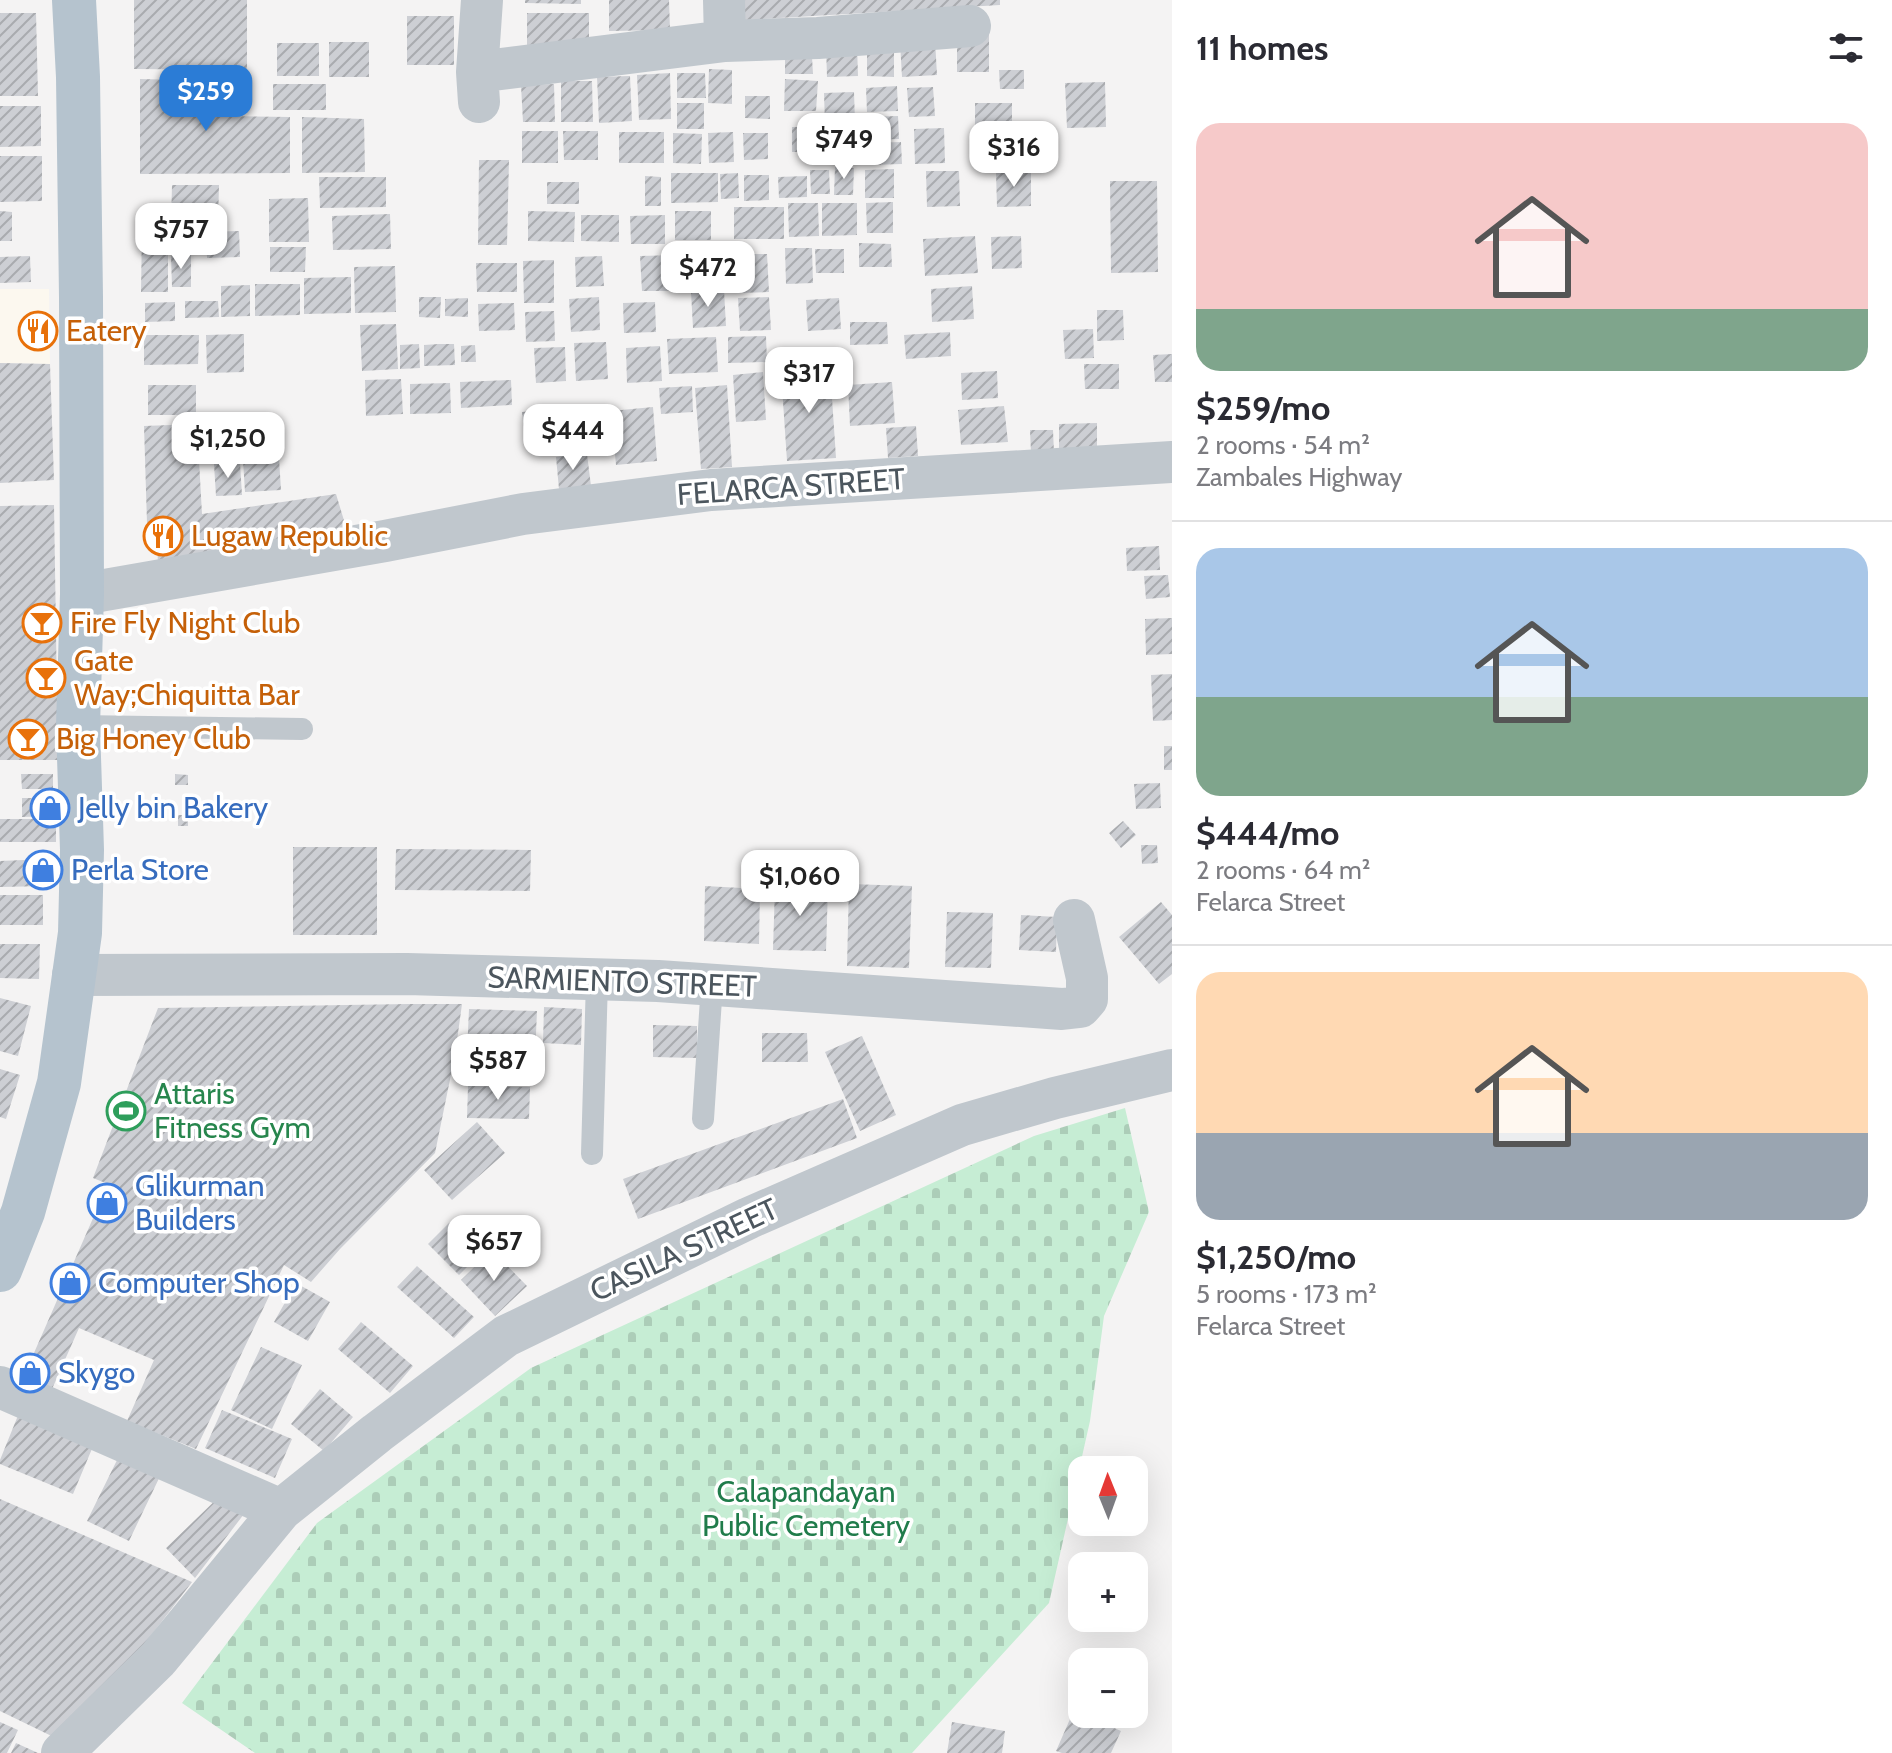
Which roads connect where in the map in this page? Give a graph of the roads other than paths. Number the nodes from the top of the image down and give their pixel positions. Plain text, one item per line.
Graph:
1 (74, 0) edge
2 (482, 0) edge
3 (724, 0) edge
4 (970, 26) dead end
5 (725, 41) junction
6 (1172, 462) edge
7 (82, 594) junction
8 (78, 726) junction
9 (302, 729) dead end
10 (1074, 920) dead end
11 (73, 975) junction
12 (597, 980) junction
13 (712, 984) junction
14 (1172, 1070) edge
15 (703, 1119) dead end
16 (592, 1154) dead end
17 (12, 1206) edge
18 (0, 1270) edge
19 (0, 1387) edge
20 (281, 1510) junction
21 (62, 1753) edge

1 - 7 main road
2 - 5 street
3 - 5 street
4 - 5 street
6 - 7 street, FELARCA STREET
7 - 8 main road
8 - 9 lane
8 - 11 main road
10 - 13 street, SARMIENTO STREET
11 - 12 street, SARMIENTO STREET
11 - 17 main road
12 - 13 street, SARMIENTO STREET
12 - 16 lane
13 - 15 lane
14 - 20 street, CASILA STREET
17 - 18 main road
19 - 20 street
20 - 21 street, CASILA STREET

